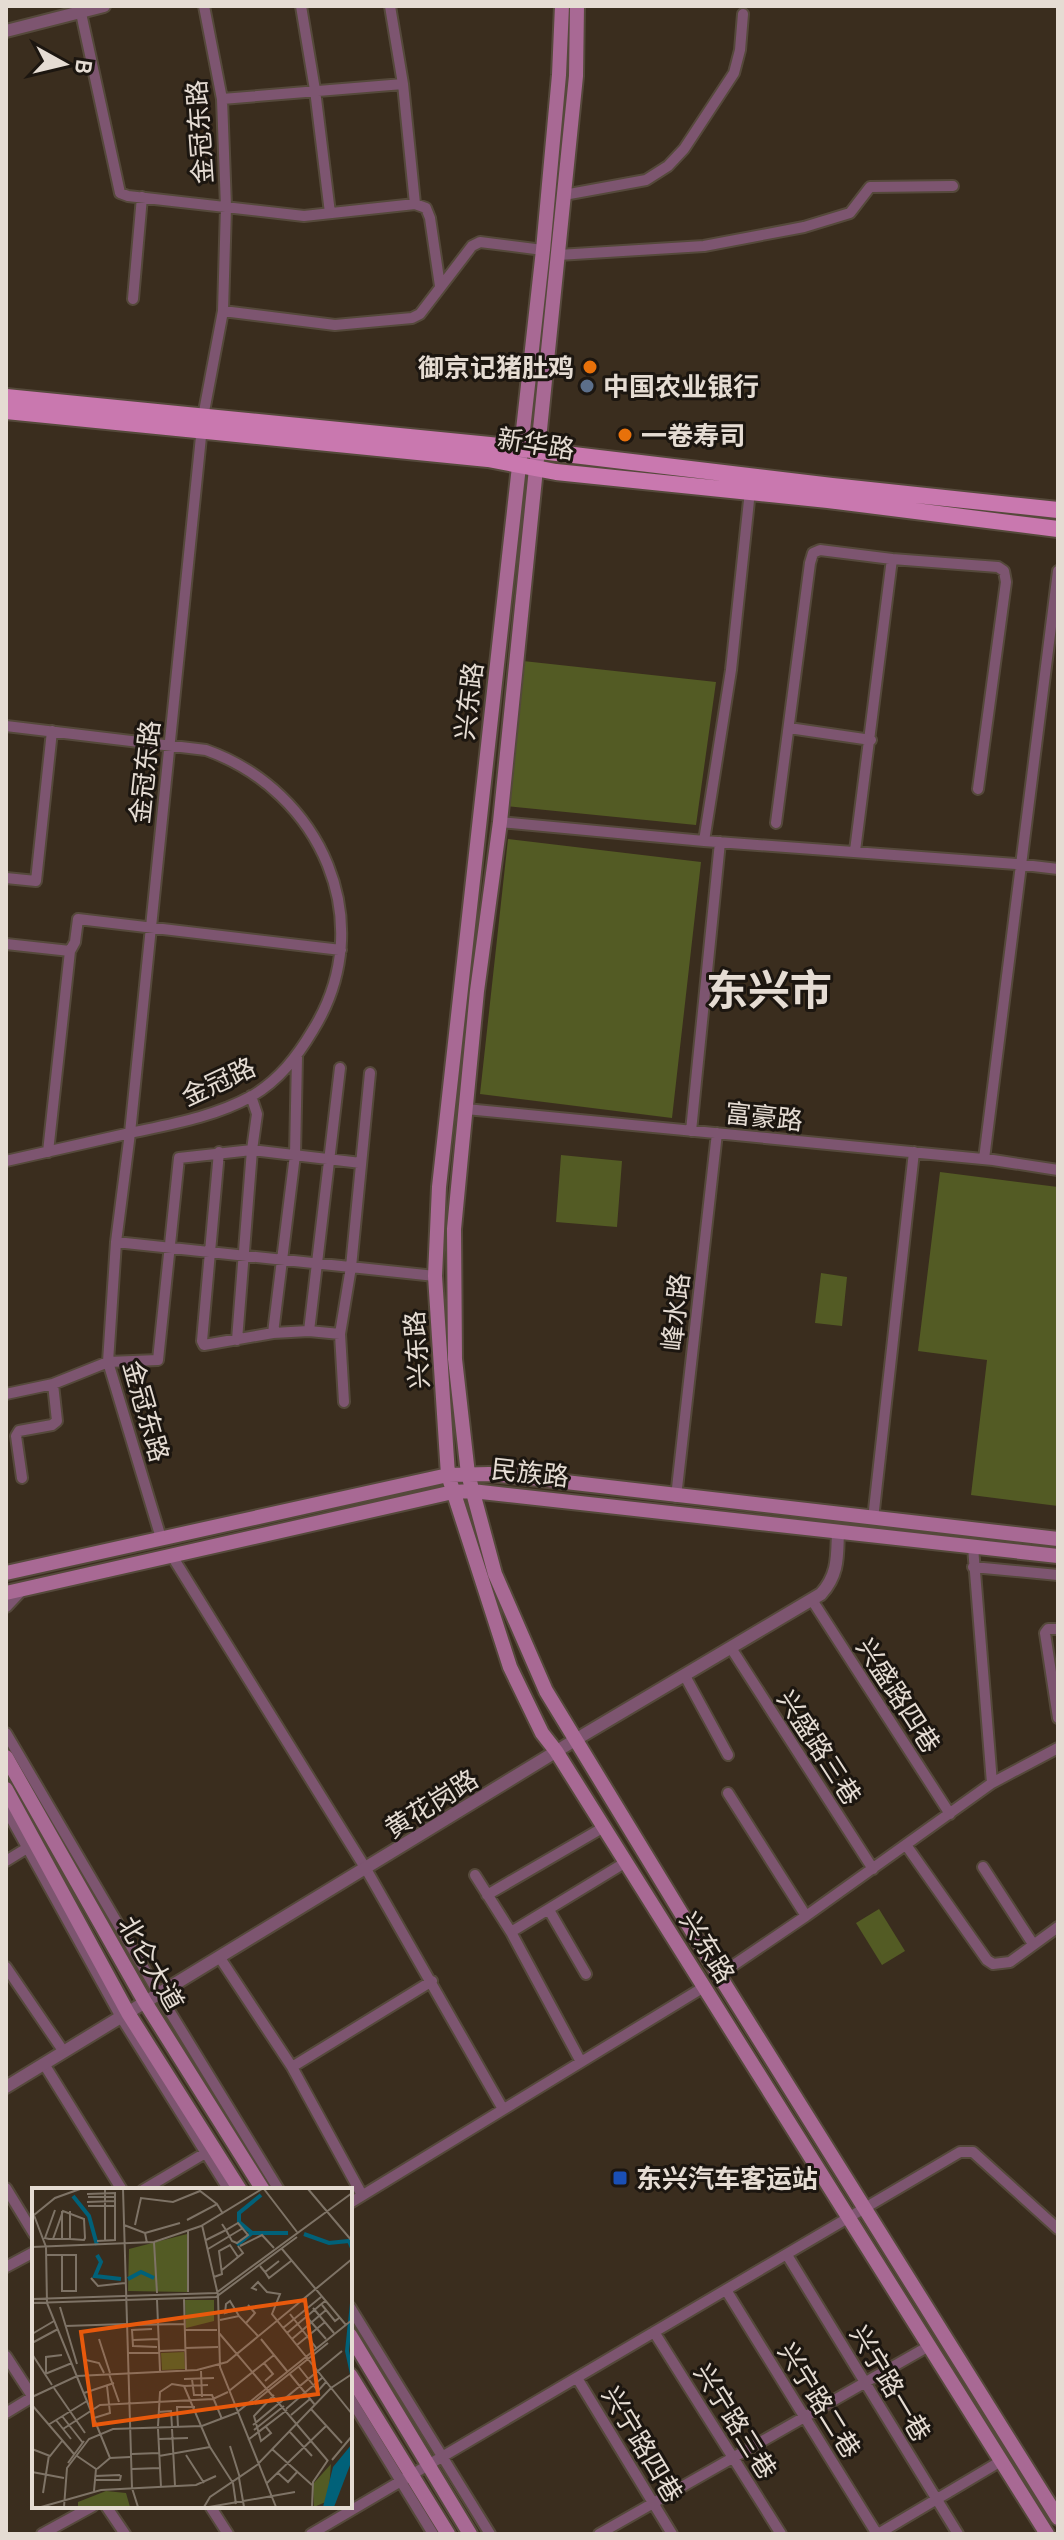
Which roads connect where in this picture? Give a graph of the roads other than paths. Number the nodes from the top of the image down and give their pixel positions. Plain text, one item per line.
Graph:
1 (104, 6) edge
2 (204, 6) edge
3 (301, 6) edge
4 (390, 6) edge
5 (562, 6) edge
6 (577, 6) edge
7 (81, 13) junction
8 (743, 14) dead end
9 (6, 31) edge
10 (403, 84) junction
11 (315, 90) junction
12 (222, 99) junction
13 (953, 186) dead end
14 (564, 195) junction
15 (142, 197) junction
16 (415, 204) junction
17 (226, 207) junction
18 (330, 213) junction
19 (551, 252) junction
20 (440, 286) junction
21 (133, 299) dead end
22 (223, 311) junction
23 (8, 404) edge
24 (203, 424) junction
25 (528, 458) junction
26 (750, 491) junction
27 (1058, 510) edge
28 (1058, 529) edge
29 (892, 559) junction
30 (1058, 571) edge
31 (6, 726) edge
32 (789, 728) junction
33 (52, 731) junction
34 (871, 740) junction
35 (169, 743) junction
36 (978, 789) dead end
37 (500, 822) junction
38 (776, 823) dead end
39 (704, 841) junction
40 (720, 842) junction
41 (855, 851) junction
42 (1021, 864) junction
43 (1058, 869) edge
44 (6, 878) edge
45 (151, 928) junction
46 (6, 944) edge
47 (341, 950) junction
48 (70, 951) junction
49 (297, 1057) junction
50 (340, 1068) dead end
51 (370, 1073) dead end
52 (251, 1096) junction
53 (466, 1109) junction
54 (691, 1131) junction
55 (130, 1133) junction
56 (717, 1133) junction
57 (252, 1150) junction
58 (48, 1152) junction
59 (219, 1152) junction
60 (914, 1152) junction
61 (295, 1155) junction
62 (329, 1159) junction
63 (984, 1159) junction
64 (6, 1161) edge
65 (361, 1163) junction
66 (1058, 1170) edge
67 (116, 1242) junction
68 (171, 1248) junction
69 (211, 1252) junction
70 (244, 1256) junction
71 (282, 1260) junction
72 (318, 1264) junction
73 (351, 1267) junction
74 (435, 1276) junction
75 (309, 1331) junction
76 (273, 1333) junction
77 (340, 1334) junction
78 (237, 1340) junction
79 (108, 1362) junction
80 (53, 1384) junction
81 (6, 1394) edge
82 (344, 1402) dead end
83 (468, 1474) junction
84 (448, 1475) junction
85 (22, 1478) dead end
86 (472, 1491) junction
87 (453, 1492) junction
88 (676, 1497) junction
89 (873, 1519) junction
90 (838, 1531) junction
91 (161, 1538) junction
92 (1058, 1539) edge
93 (973, 1547) junction
94 (172, 1556) junction
95 (1058, 1556) edge
96 (973, 1567) junction
97 (10, 1570) edge
98 (1058, 1575) edge
99 (13, 1592) edge
100 (812, 1600) junction
101 (6, 1606) edge
102 (1058, 1629) edge
103 (731, 1648) junction
104 (685, 1676) junction
105 (1058, 1718) edge
106 (6, 1733) edge
107 (575, 1740) junction
108 (1058, 1748) edge
109 (556, 1751) junction
110 (728, 1755) dead end
111 (6, 1757) edge
112 (992, 1783) junction
113 (6, 1789) edge
114 (728, 1793) dead end
115 (6, 1809) edge
116 (950, 1814) junction
117 (604, 1827) junction
118 (32, 1845) junction
119 (906, 1845) junction
120 (6, 1861) edge
121 (626, 1862) junction
122 (983, 1867) dead end
123 (366, 1869) junction
124 (873, 1869) junction
125 (475, 1875) dead end
126 (487, 1895) junction
127 (549, 1910) junction
128 (806, 1916) junction
129 (1058, 1927) edge
130 (511, 1932) junction
131 (1033, 1944) junction
132 (220, 1958) junction
133 (6, 1967) edge
134 (586, 1974) dead end
135 (719, 1975) junction
136 (432, 1981) junction
137 (704, 1987) junction
138 (159, 1994) junction
139 (145, 2002) junction
140 (125, 2015) junction
141 (64, 2052) junction
142 (581, 2062) junction
143 (44, 2064) junction
144 (292, 2067) junction
145 (6, 2087) edge
146 (503, 2109) junction
147 (209, 2150) junction
148 (6, 2188) edge
149 (121, 2188) edge
150 (146, 2188) edge
151 (228, 2188) edge
152 (238, 2188) edge
153 (262, 2188) edge
154 (278, 2188) edge
155 (362, 2195) junction
156 (352, 2202) edge
157 (865, 2209) junction
158 (849, 2218) junction
159 (1058, 2229) edge
160 (32, 2231) edge
161 (32, 2253) edge
162 (787, 2255) junction
163 (6, 2267) edge
164 (726, 2290) junction
165 (352, 2310) edge
166 (654, 2332) junction
167 (352, 2338) edge
168 (929, 2346) junction
169 (6, 2356) edge
170 (577, 2378) junction
171 (352, 2379) edge
172 (865, 2382) junction
173 (32, 2395) edge
174 (32, 2398) edge
175 (352, 2401) edge
176 (6, 2413) edge
177 (804, 2416) junction
178 (443, 2455) junction
179 (732, 2457) junction
180 (1001, 2461) junction
181 (429, 2463) junction
182 (406, 2478) junction
183 (936, 2499) junction
184 (653, 2502) junction
185 (89, 2508) edge
186 (107, 2508) edge
187 (211, 2508) edge
188 (1058, 2518) edge
189 (42, 2534) edge
190 (125, 2534) edge
191 (228, 2534) edge
192 (311, 2534) edge
193 (433, 2534) edge
194 (448, 2534) edge
195 (470, 2534) edge
196 (490, 2534) edge
197 (599, 2534) edge
198 (672, 2534) edge
199 (781, 2534) edge
200 (877, 2534) edge
201 (958, 2534) edge
202 (1047, 2534) edge

1 - 7 street
2 - 12 street, 金冠东路
3 - 11 street
4 - 10 street
5 - 19 main road, 兴东路
6 - 14 main road, 兴东路
7 - 9 street
7 - 15 street
8 - 14 street
10 - 11 street
10 - 16 street
11 - 12 street
11 - 18 street
12 - 17 street, 金冠东路
13 - 19 street
14 - 19 main road, 兴东路
15 - 17 street
15 - 21 street
16 - 18 street
16 - 20 street
17 - 18 street
17 - 22 street, 金冠东路
19 - 20 street
19 - 25 main road, 兴东路
20 - 22 street
22 - 24 street, 金冠东路
23 - 24 main road, 新华路
24 - 25 main road, 新华路
24 - 35 street, 金冠东路
25 - 26 main road, 新华路
25 - 27 main road, 新华路
25 - 37 main road, 兴东路
25 - 74 main road, 兴东路
26 - 28 main road, 新华路
26 - 39 street
29 - 32 street
29 - 34 street
29 - 36 street
30 - 42 street
31 - 33 street, 金冠路
32 - 34 street
32 - 38 street
33 - 35 street, 金冠路
33 - 44 street
34 - 41 street
35 - 45 street, 金冠东路
35 - 47 street, 金冠路
37 - 39 street
37 - 53 main road, 兴东路
39 - 40 street
40 - 41 street
40 - 54 street
41 - 42 street
42 - 43 street
42 - 63 street
45 - 47 street
45 - 48 street
45 - 55 street, 金冠东路
46 - 48 street
47 - 49 street, 金冠路
48 - 58 street
49 - 52 street, 金冠路
49 - 61 street
50 - 62 street
51 - 65 street
52 - 55 street, 金冠路
52 - 57 street
53 - 54 street, 富豪路
53 - 83 main road, 兴东路
54 - 56 street, 富豪路
55 - 58 street, 金冠路
55 - 67 street, 金冠东路
56 - 60 street, 富豪路
56 - 88 street, 峰水路
57 - 59 street
57 - 61 street
57 - 70 street
58 - 64 street, 金冠路
59 - 68 street
59 - 69 street
60 - 63 street, 富豪路
60 - 89 street
61 - 62 street
61 - 71 street
62 - 65 street
62 - 72 street
63 - 66 street, 富豪路
65 - 73 street
67 - 68 street
67 - 79 street, 金冠东路
68 - 69 street
68 - 79 street
69 - 70 street
69 - 78 street
70 - 71 street
70 - 78 street
71 - 72 street
71 - 76 street
72 - 73 street
72 - 75 street
73 - 74 street
73 - 77 street
74 - 84 main road, 兴东路
75 - 76 street
75 - 77 street
76 - 78 street
77 - 82 street
79 - 80 street
79 - 91 street, 金冠东路
80 - 81 street
80 - 85 street
83 - 84 main road, 民族路
83 - 86 main road, 兴东路
83 - 88 main road, 民族路
84 - 87 main road, 兴东路
84 - 91 main road, 民族路
86 - 87 main road, 民族路
86 - 90 main road, 民族路
86 - 107 main road, 兴东路
87 - 94 main road, 民族路
87 - 109 main road, 兴东路
88 - 89 main road, 民族路
89 - 92 main road, 民族路
90 - 93 main road, 民族路
90 - 100 street, 黄花岗路
91 - 97 main road, 民族路
93 - 95 main road, 民族路
93 - 96 street
94 - 99 main road, 民族路
94 - 123 street
96 - 98 street
96 - 112 street
99 - 101 street
100 - 103 street, 黄花岗路
100 - 116 street, 兴盛路四巷
102 - 105 street
103 - 104 street, 黄花岗路
103 - 124 street, 兴盛路三巷
104 - 107 street, 黄花岗路
104 - 110 street
106 - 138 street
107 - 109 street, 黄花岗路
107 - 135 main road, 兴东路
108 - 112 street
109 - 117 main road, 兴东路
109 - 123 street, 黄花岗路
111 - 139 main road, 北仑大道
112 - 116 street
113 - 118 main road, 北仑大道
114 - 128 street
115 - 118 street
116 - 119 street
117 - 121 main road, 兴东路
117 - 126 street
118 - 120 street
118 - 140 main road, 北仑大道
119 - 124 street
119 - 131 street
121 - 127 street
121 - 137 main road, 兴东路
122 - 131 street
123 - 132 street, 黄花岗路
123 - 136 street
124 - 128 street
125 - 126 street
126 - 130 street
127 - 130 street
127 - 134 street
128 - 135 street
129 - 131 street
130 - 142 street
132 - 138 street, 黄花岗路
132 - 144 street
133 - 141 street
135 - 157 main road, 兴东路
136 - 144 street
136 - 146 street
137 - 142 street
137 - 158 main road, 兴东路
138 - 139 street, 黄花岗路
138 - 154 street
139 - 140 street, 黄花岗路
139 - 153 main road, 北仑大道
140 - 141 street, 黄花岗路
140 - 147 main road, 北仑大道
141 - 143 street, 黄花岗路
142 - 146 street
143 - 145 street, 黄花岗路
143 - 149 street
144 - 155 street
146 - 155 street
147 - 150 street
147 - 151 street
147 - 152 main road, 北仑大道
148 - 160 street
155 - 156 street
157 - 158 street
157 - 159 street
157 - 188 main road, 兴东路
158 - 162 street
158 - 168 main road, 兴东路
161 - 163 street
162 - 164 street
162 - 172 street, 兴宁路一巷
164 - 166 street
164 - 177 street, 兴宁路二巷
165 - 178 street
166 - 170 street
166 - 179 street, 兴宁路三巷
167 - 181 main road
168 - 172 street
168 - 180 main road, 兴东路
169 - 173 street
170 - 178 street
170 - 184 street, 兴宁路四巷
171 - 182 main road
172 - 177 street
172 - 183 street, 兴宁路一巷
174 - 176 street
175 - 182 street
177 - 179 street
177 - 200 street, 兴宁路二巷
178 - 181 street
178 - 196 street
179 - 184 street
179 - 199 street, 兴宁路三巷
180 - 183 street
180 - 202 main road, 兴东路
181 - 182 street
181 - 195 main road
182 - 192 street
182 - 193 street
182 - 194 main road
183 - 200 street
183 - 201 street, 兴宁路一巷
184 - 197 street
184 - 198 street, 兴宁路四巷
185 - 189 street
186 - 190 street
187 - 191 street

